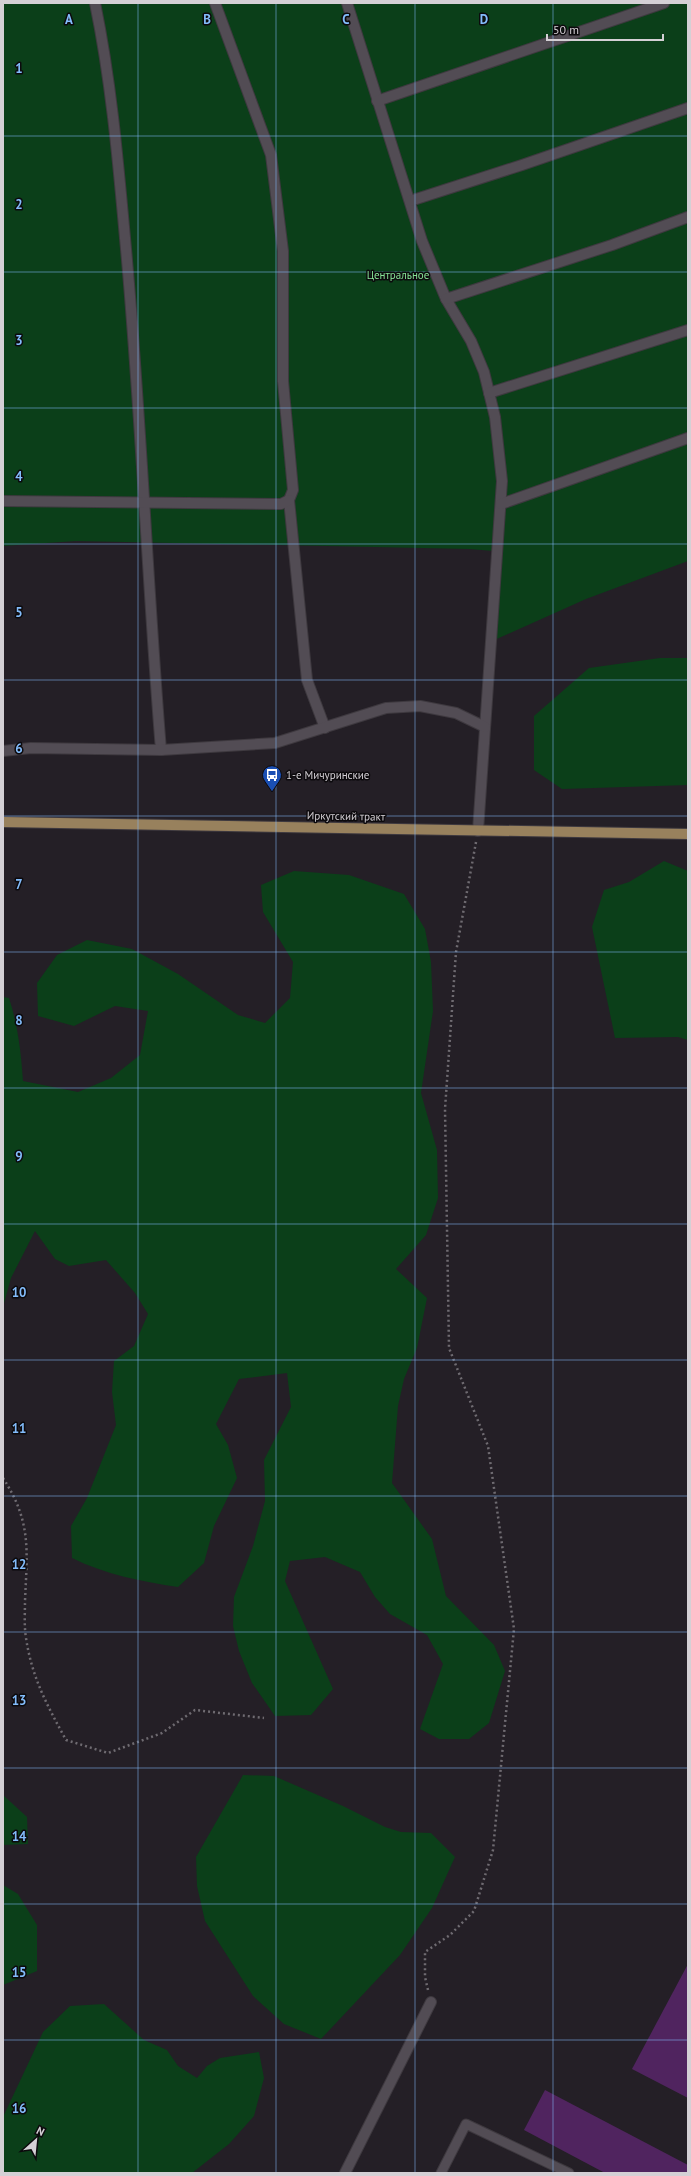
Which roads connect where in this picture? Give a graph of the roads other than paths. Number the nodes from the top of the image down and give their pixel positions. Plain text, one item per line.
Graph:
1 (95, 3) edge
2 (215, 3) edge
3 (347, 3) edge
4 (664, 3) edge
5 (377, 100) junction
6 (688, 108) edge
7 (410, 200) junction
8 (688, 218) edge
9 (446, 299) junction
10 (688, 330) edge
11 (489, 393) junction
12 (688, 438) edge
13 (289, 500) junction
14 (3, 501) edge
15 (144, 502) junction
16 (501, 504) junction
17 (485, 727) junction
18 (325, 728) junction
19 (161, 750) junction
20 (3, 751) edge
21 (3, 822) edge
22 (478, 831) junction
23 (688, 834) edge
24 (431, 2002) road end
25 (345, 2173) edge
26 (441, 2173) edge
27 (569, 2173) edge

1 - 15 street
2 - 13 street
3 - 5 street
4 - 5 street
5 - 7 street
6 - 7 street
7 - 9 street
8 - 9 street
9 - 11 street
10 - 11 street
11 - 16 street
12 - 16 street
13 - 15 street
13 - 18 street
14 - 15 street
15 - 19 street
16 - 17 street
17 - 18 street
17 - 22 street
18 - 19 street
19 - 20 street
21 - 22 main road, Иркутский тракт
22 - 23 main road, Иркутский тракт
24 - 25 street
26 - 27 lane

